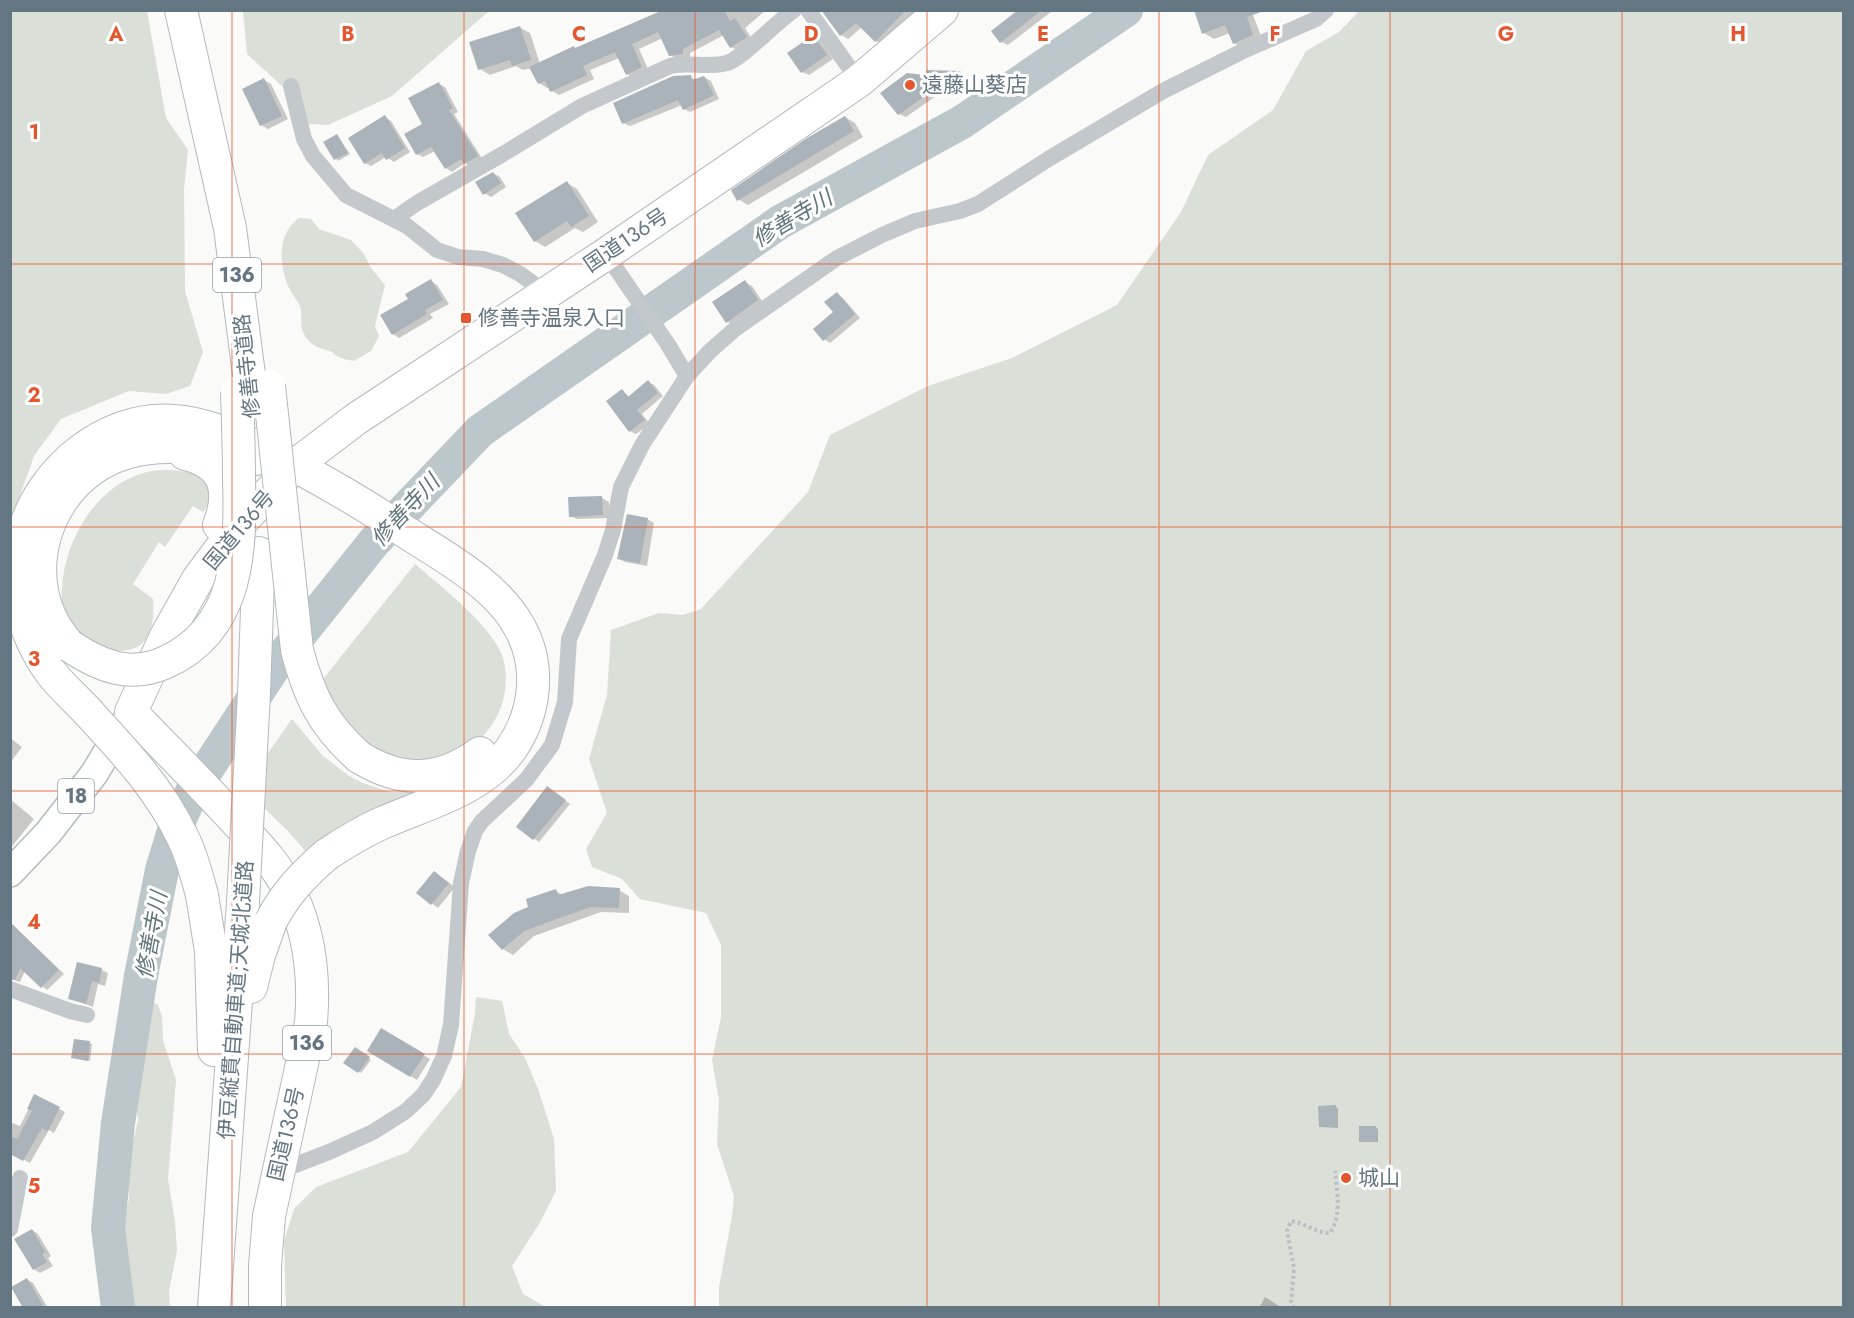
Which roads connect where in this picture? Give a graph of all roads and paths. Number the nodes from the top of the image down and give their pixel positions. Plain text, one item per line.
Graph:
1 (181, 10) edge
2 (794, 10) edge
3 (808, 10) edge
4 (942, 10) edge
5 (1326, 10) edge
6 (196, 80) junction
7 (859, 81) junction
8 (291, 86) dead end
9 (394, 219) junction
10 (611, 262) junction
11 (546, 293) junction
12 (687, 376) junction
13 (253, 390) junction
14 (151, 448) junction
15 (294, 466) junction
16 (418, 546) junction
17 (198, 579) junction
18 (254, 693) joint
19 (132, 712) junction
20 (10, 873) edge
21 (10, 989) edge
22 (87, 1015) dead end
23 (1335, 1171) dead end
24 (277, 1172) junction
25 (20, 1178) dead end
26 (221, 1211) junction
27 (10, 1229) edge
28 (217, 1252) junction
29 (214, 1308) edge
30 (265, 1308) edge
31 (1294, 1308) edge

1 - 6 highway, 修善寺道路 / 136
2 - 9 street
3 - 7 street
4 - 7 highway, 国道136号
5 - 12 street
6 - 13 highway, 修善寺道路 / 136
6 - 13 highway
7 - 10 highway, 国道136号
8 - 9 street
9 - 11 street
10 - 11 highway, 国道136号
10 - 12 street
11 - 15 highway, 国道136号
12 - 24 street
13 - 14 highway, bridge
13 - 16 highway, bridge
13 - 18 highway, 修善寺道路 / 136
14 - 15 highway
14 - 17 highway
15 - 16 highway
15 - 17 highway, 国道136号
15 - 28 highway, bridge
16 - 26 highway, bridge
17 - 19 highway, 国道136号
18 - 26 highway, 伊豆縦貫自動車道;天城北道路 / 136, bridge
19 - 20 main road, 18
19 - 24 highway, 国道136号 / 136
21 - 22 street
23 - 31 path
24 - 30 highway, 国道136号 / 136
25 - 27 street
26 - 28 highway, 伊豆縦貫自動車道;天城北道路 / 136
28 - 29 highway, 伊豆縦貫自動車道;天城北道路 / 136

